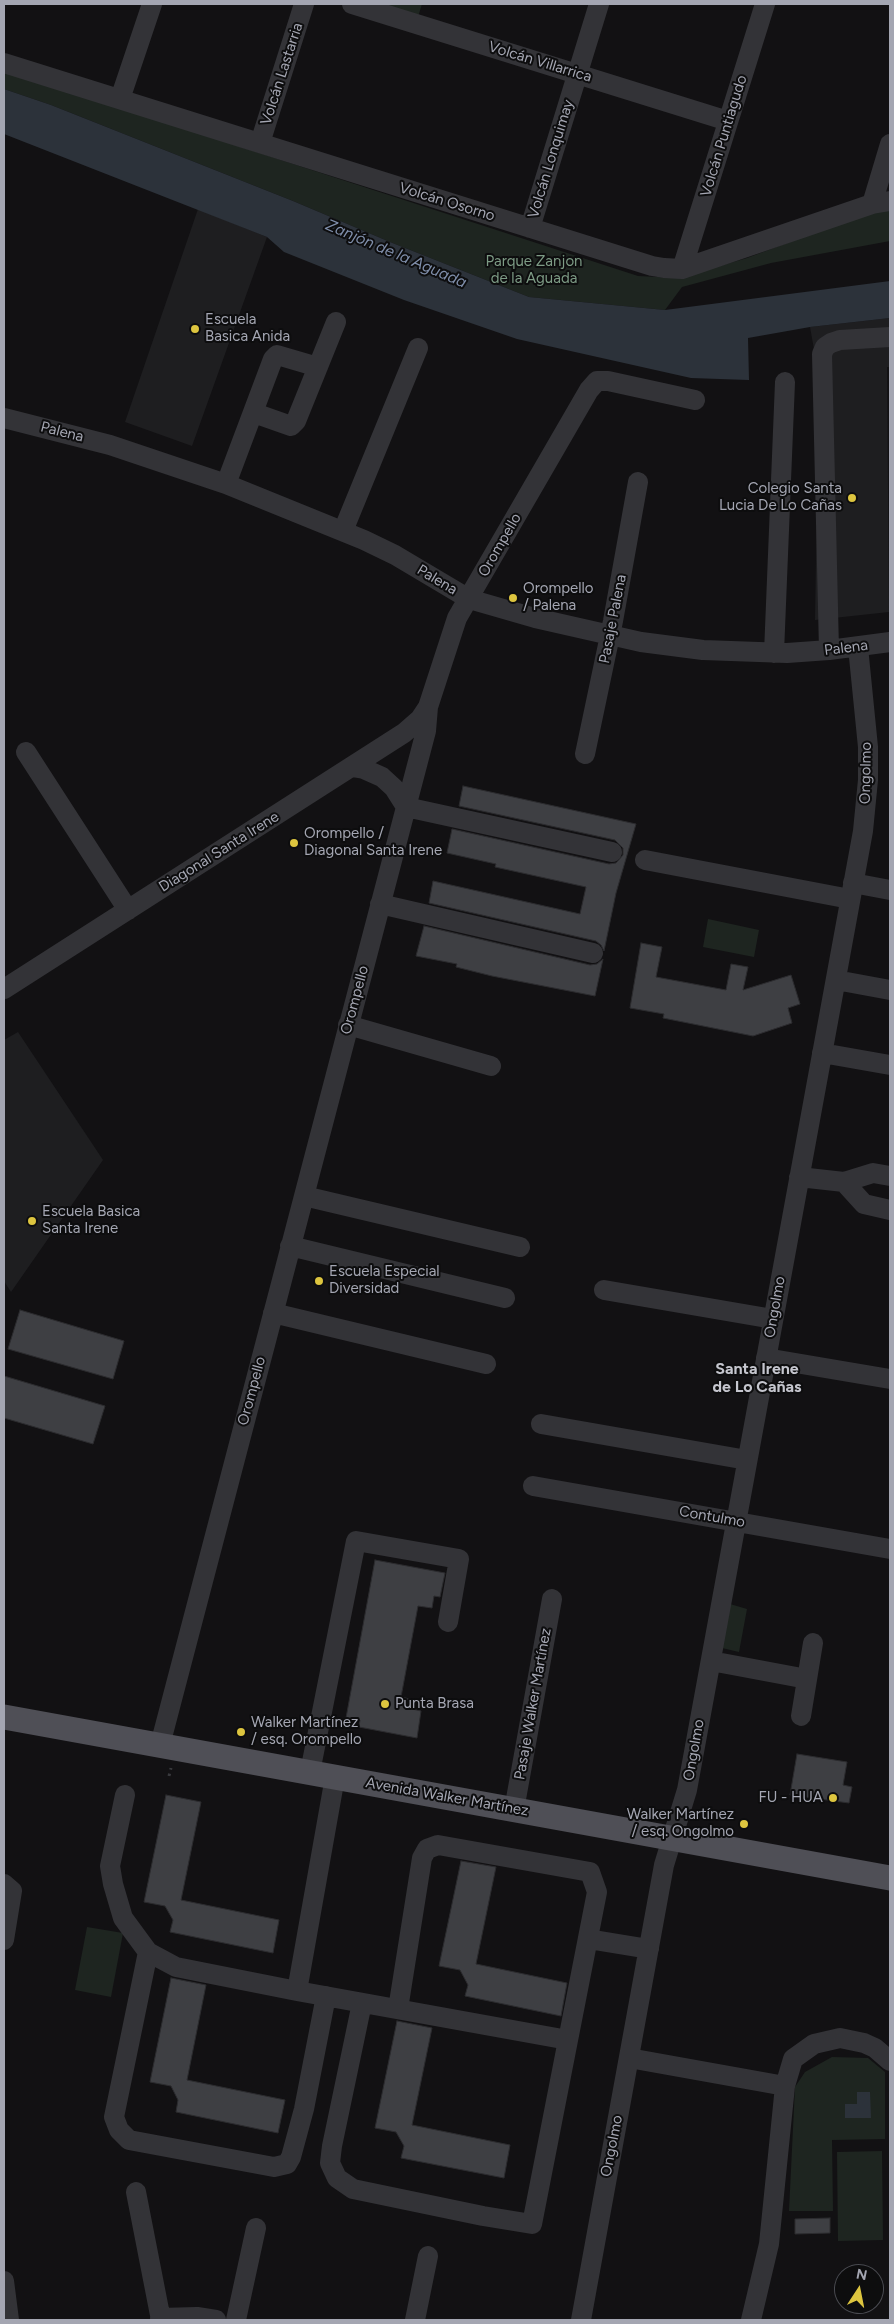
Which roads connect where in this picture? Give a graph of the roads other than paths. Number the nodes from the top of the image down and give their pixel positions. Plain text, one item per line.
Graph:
1 (152, 4) edge
2 (304, 4) edge
3 (352, 4) edge
4 (599, 4) edge
5 (765, 4) edge
6 (4, 63) edge
7 (578, 74) junction
8 (120, 100) junction
9 (728, 121) junction
10 (260, 143) junction
11 (890, 144) edge
12 (881, 203) edge
13 (530, 228) junction
14 (682, 269) junction
15 (336, 322) dead end
16 (890, 337) edge
17 (418, 348) dead end
18 (318, 367) junction
19 (785, 382) dead end
20 (695, 400) dead end
21 (254, 413) junction
22 (4, 418) edge
23 (638, 482) dead end
24 (226, 484) junction
25 (343, 531) junction
26 (469, 599) junction
27 (610, 636) junction
28 (890, 642) edge
29 (858, 646) junction
30 (829, 650) junction
31 (774, 653) junction
32 (428, 707) junction
33 (26, 752) dead end
34 (585, 754) dead end
35 (352, 767) junction
36 (406, 807) junction
37 (612, 852) dead end
38 (645, 860) dead end
39 (890, 890) edge
40 (852, 891) junction
41 (380, 904) junction
42 (128, 910) junction
43 (593, 953) dead end
44 (836, 980) junction
45 (4, 990) edge
46 (890, 990) edge
47 (348, 1025) junction
48 (822, 1053) junction
49 (890, 1065) edge
50 (491, 1066) dead end
51 (890, 1176) edge
52 (799, 1177) junction
53 (844, 1182) junction
54 (304, 1196) junction
55 (890, 1210) edge
56 (290, 1246) junction
57 (520, 1247) dead end
58 (604, 1290) dead end
59 (505, 1298) dead end
60 (272, 1313) junction
61 (773, 1319) junction
62 (766, 1358) junction
63 (486, 1364) dead end
64 (890, 1379) edge
65 (541, 1424) dead end
66 (747, 1460) junction
67 (533, 1486) dead end
68 (736, 1521) junction
69 (890, 1548) edge
70 (552, 1599) dead end
71 (448, 1622) dead end
72 (813, 1643) dead end
73 (710, 1662) junction
74 (807, 1679) junction
75 (801, 1716) dead end
76 (4, 1717) edge
77 (160, 1745) junction
78 (310, 1772) junction
79 (336, 1777) junction
80 (125, 1795) dead end
81 (514, 1810) junction
82 (672, 1839) junction
83 (890, 1878) edge
84 (4, 1884) edge
85 (588, 1939) junction
86 (4, 1940) edge
87 (649, 1948) junction
88 (148, 1952) junction
89 (298, 1991) junction
90 (326, 1996) junction
91 (362, 2003) junction
92 (398, 2009) junction
93 (568, 2040) junction
94 (628, 2058) junction
95 (890, 2061) edge
96 (785, 2086) junction
97 (136, 2192) dead end
98 (256, 2228) dead end
99 (428, 2256) dead end
100 (4, 2282) edge
101 (7, 2311) edge
102 (161, 2319) edge
103 (216, 2320) edge
104 (236, 2320) edge
105 (416, 2320) edge
106 (581, 2320) edge
107 (751, 2320) edge

1 - 8 street
2 - 10 street, Volcán Lastarria
3 - 7 street, Volcán Villarrica
4 - 7 street, Volcán Lonquimay
5 - 9 street, Volcán Puntiagudo
6 - 8 street, Volcán Osorno
7 - 9 street, Volcán Villarrica
7 - 13 street, Volcán Lonquimay
8 - 10 street, Volcán Osorno
9 - 14 street, Volcán Puntiagudo
10 - 13 street, Volcán Osorno
11 - 12 street
12 - 14 street, Volcán Osorno
13 - 14 street, Volcán Osorno
15 - 18 street
16 - 30 street
17 - 25 street
18 - 21 street
18 - 21 street
19 - 31 street
20 - 26 street, Orompello
21 - 24 street
22 - 24 street, Palena
23 - 27 street, Pasaje Palena
24 - 25 street, Palena
25 - 26 street, Palena
26 - 27 street, Palena
26 - 32 street, Orompello
27 - 31 street, Palena
27 - 34 street, Pasaje Palena
28 - 29 street, Palena
29 - 30 street, Palena
29 - 40 street, Ongolmo
30 - 31 street, Palena
32 - 35 street, Diagonal Santa Irene
32 - 36 street, Orompello
33 - 42 street
35 - 36 street
35 - 42 street, Diagonal Santa Irene
36 - 37 street
36 - 41 street, Orompello
38 - 40 street
39 - 40 street
40 - 44 street, Ongolmo
41 - 43 street
41 - 47 street, Orompello
42 - 45 street, Diagonal Santa Irene
44 - 46 street
44 - 48 street, Ongolmo
47 - 50 street
47 - 54 street, Orompello
48 - 49 street
48 - 52 street, Ongolmo
51 - 53 street
52 - 53 street
52 - 61 street, Ongolmo
53 - 55 street
54 - 56 street, Orompello
54 - 57 street
56 - 59 street
56 - 60 street, Orompello
58 - 61 street
60 - 63 street
60 - 77 street, Orompello
61 - 62 street, Ongolmo
62 - 64 street
62 - 66 street, Ongolmo
65 - 66 street
66 - 68 street, Ongolmo
67 - 68 street, Contulmo
68 - 69 street, Contulmo
68 - 73 street, Ongolmo
70 - 81 street, Pasaje Walker Martínez
71 - 78 street
72 - 74 street
73 - 74 street
73 - 82 street, Ongolmo
74 - 75 street
76 - 77 main road, Avenida Walker Martínez
77 - 78 main road, Avenida Walker Martínez
78 - 79 main road, Avenida Walker Martínez
79 - 81 main road, Avenida Walker Martínez
79 - 89 street
80 - 88 street
81 - 82 main road, Avenida Walker Martínez
82 - 83 main road, Avenida Walker Martínez
82 - 87 street, Ongolmo
84 - 86 street
85 - 87 street
85 - 92 street
85 - 93 street
87 - 94 street, Ongolmo
88 - 89 street
88 - 90 street
89 - 90 street
90 - 91 street
91 - 92 street
91 - 93 street
92 - 93 street
94 - 96 street
94 - 106 street, Ongolmo
95 - 96 street
96 - 107 street
97 - 102 street
98 - 104 street
99 - 105 street
100 - 101 street
102 - 103 street

